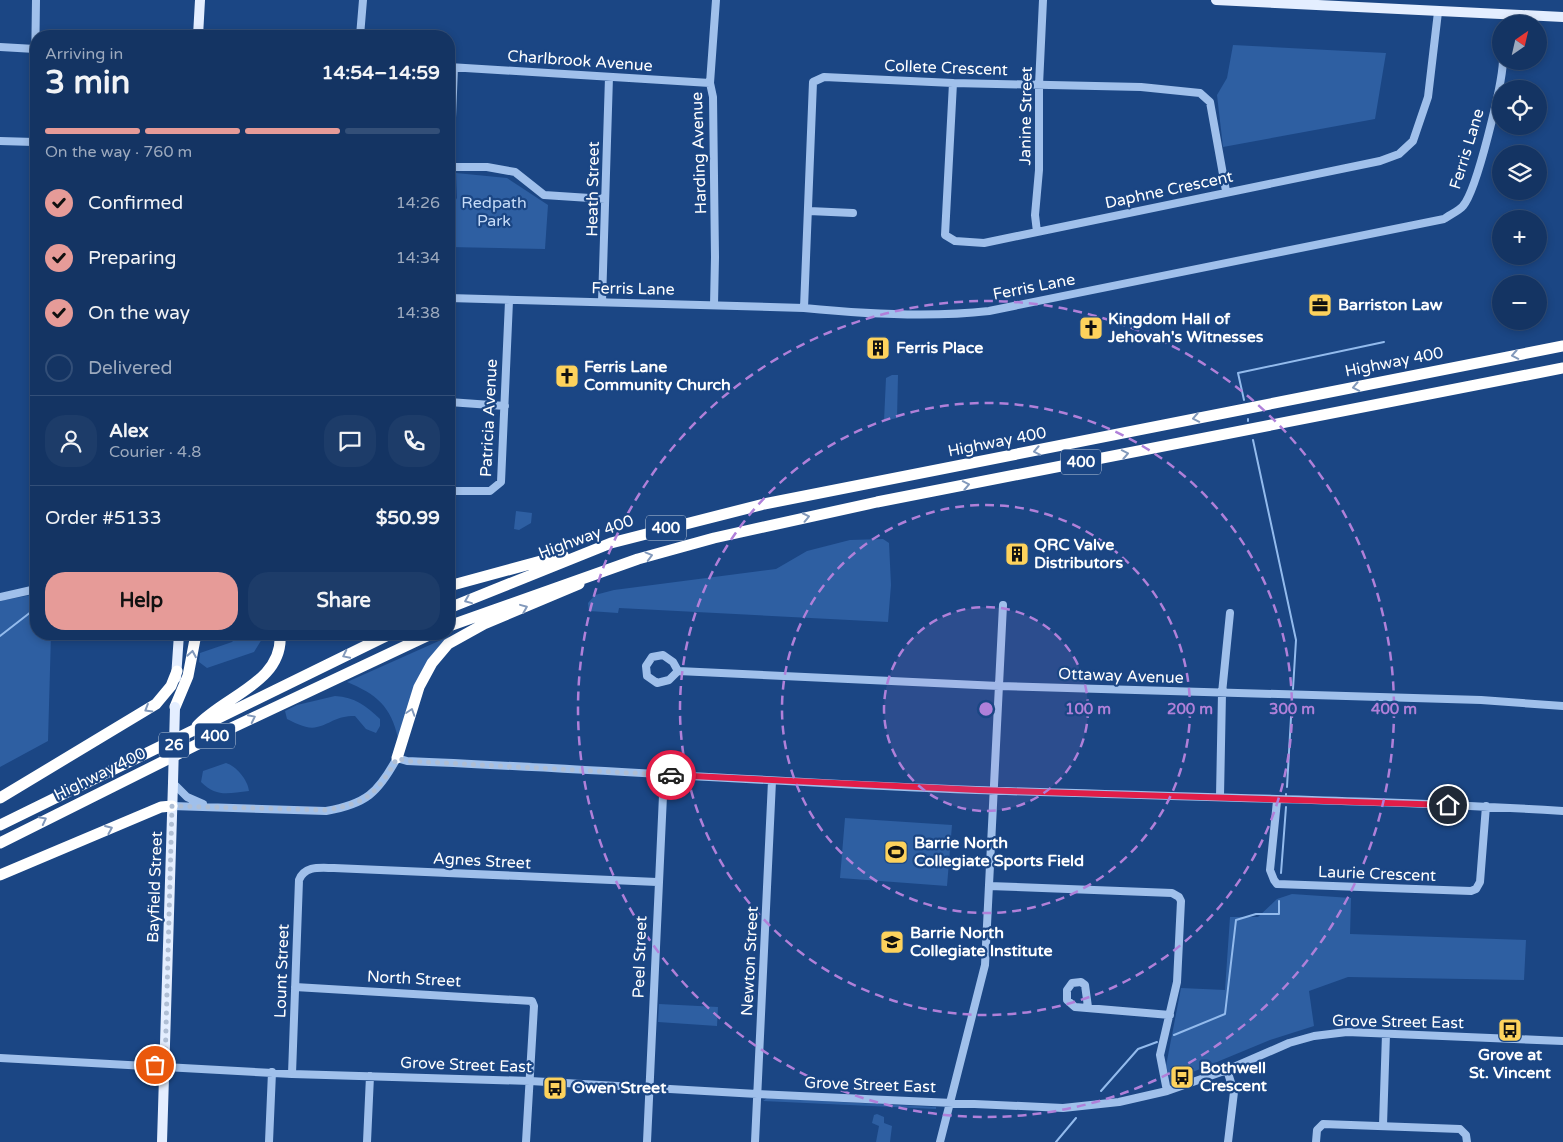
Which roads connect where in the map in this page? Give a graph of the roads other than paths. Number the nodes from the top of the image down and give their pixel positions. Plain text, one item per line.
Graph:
1 (36, 0) edge
2 (200, 0) edge
3 (363, 0) edge
4 (716, 0) edge
5 (1043, 0) edge
6 (1216, 0) edge
7 (1358, 3) edge
8 (1438, 12) junction
9 (1563, 16) edge
10 (1548, 17) edge
11 (1492, 18) edge
12 (35, 30) edge
13 (198, 30) edge
14 (360, 30) edge
15 (0, 48) edge
16 (30, 49) edge
17 (455, 67) edge
18 (1501, 70) edge
19 (610, 77) junction
20 (710, 83) junction
21 (953, 83) junction
22 (1039, 85) junction
23 (0, 140) edge
24 (30, 142) edge
25 (455, 167) edge
26 (1226, 192) junction
27 (606, 199) junction
28 (808, 211) junction
29 (853, 213) dead end
30 (1037, 232) junction
31 (455, 298) edge
32 (509, 301) junction
33 (602, 302) junction
34 (714, 304) junction
35 (804, 308) junction
36 (1563, 346) edge
37 (1563, 368) edge
38 (455, 402) edge
39 (505, 406) junction
40 (455, 491) edge
41 (611, 543) junction
42 (602, 570) junction
43 (455, 584) edge
44 (30, 590) edge
45 (0, 597) edge
46 (1003, 605) dead end
47 (455, 606) edge
48 (1230, 613) dead end
49 (455, 624) edge
50 (179, 640) edge
51 (195, 640) edge
52 (280, 640) edge
53 (378, 640) edge
54 (418, 640) edge
55 (177, 671) junction
56 (678, 671) dead end
57 (999, 686) junction
58 (1222, 693) junction
59 (1563, 706) edge
60 (174, 707) junction
61 (192, 732) junction
62 (397, 758) junction
63 (664, 774) junction
64 (772, 781) junction
65 (173, 783) junction
66 (993, 790) junction
67 (1220, 796) junction
68 (0, 798) edge
69 (1277, 801) junction
70 (172, 806) junction
71 (208, 806) junction
72 (1486, 806) junction
73 (1563, 811) edge
74 (0, 825) edge
75 (0, 843) edge
76 (305, 871) joint
77 (0, 876) edge
78 (657, 882) junction
79 (989, 886) junction
80 (295, 987) junction
81 (1088, 1007) dead end
82 (1170, 1015) junction
83 (1386, 1034) junction
84 (1563, 1041) edge
85 (0, 1058) edge
86 (165, 1066) junction
87 (1227, 1070) junction
88 (272, 1072) junction
89 (292, 1074) junction
90 (370, 1076) junction
91 (530, 1081) junction
92 (649, 1088) junction
93 (1167, 1091) junction
94 (757, 1094) junction
95 (949, 1102) junction
96 (1383, 1125) junction
97 (162, 1142) edge
98 (269, 1142) edge
99 (367, 1142) edge
100 (526, 1142) edge
101 (647, 1142) edge
102 (755, 1142) edge
103 (940, 1142) edge
104 (1228, 1142) edge
105 (1316, 1142) edge
106 (1467, 1142) edge

1 - 12 street
2 - 13 main road
3 - 14 street
4 - 20 street, Harding Avenue
5 - 22 street, Janine Street
6 - 7 main road
7 - 8 main road
8 - 11 main road
8 - 26 street, Daphne Crescent
9 - 10 main road
15 - 16 street
17 - 19 street, Charlbrook Avenue
18 - 35 street, Ferris Lane
19 - 20 street, Charlbrook Avenue
19 - 27 street, Heath Street
20 - 34 street, Harding Avenue
21 - 22 street, Collete Crescent
21 - 28 street, Collete Crescent
21 - 30 street, Daphne Crescent
22 - 26 street, Collete Crescent
22 - 30 street, Janine Street
23 - 24 street
25 - 27 street
26 - 30 street, Daphne Crescent
27 - 33 street, Heath Street
28 - 29 street
28 - 35 street, Collete Crescent
31 - 32 street, Ferris Lane
32 - 33 street, Ferris Lane
32 - 39 street, Patricia Avenue
33 - 34 street, Ferris Lane
34 - 35 street, Ferris Lane
36 -> 41 highway, Highway 400 / 400
42 -> 37 highway, 400
38 - 39 street
39 - 40 street, Patricia Avenue
41 - 43 highway
41 -> 47 highway, Highway 400 / 400
42 - 49 highway, 400
62 -> 42 highway
44 - 45 street
46 - 57 street
48 - 58 street
50 - 55 main road, Bayfield Street / 26
60 -> 51 highway
52 - 61 highway
53 -> 61 highway, Highway 400 / 400
75 -> 54 highway, Highway 400 / 400
55 - 60 main road, Bayfield Street / 26
55 -> 68 highway
56 - 57 street, Ottaway Avenue
57 - 58 street, Ottaway Avenue
57 - 66 street
58 - 59 street, Ottaway Avenue
58 - 67 street
60 - 65 main road, Bayfield Street / 26, bridge
61 - 74 highway, Highway 400 / 400
62 - 63 street
62 - 71 street
63 - 64 street
63 - 78 street, Peel Street
64 - 66 street
64 - 94 street, Newton Street
65 - 70 main road, Bayfield Street / 26
65 - 71 street
66 - 67 street
66 - 79 street
67 - 69 street
69 - 72 street
69 - 72 street, Laurie Crescent
70 - 71 street
77 -> 70 highway
70 - 86 main road, Bayfield Street
72 - 73 street
76 - 78 street, Agnes Street
76 - 80 street, Lount Street
78 - 92 street, Peel Street
79 - 82 street
79 - 95 street
80 - 89 street, Lount Street
80 - 91 street, North Street
81 - 82 street
82 - 93 street
83 - 84 street, Grove Street East
83 - 87 street, Grove Street East
83 - 96 street
85 - 86 street, Grove Street East
86 - 88 street, Grove Street East
86 - 97 main road, Bayfield Street
87 - 93 street, Grove Street East
87 - 104 street
88 - 89 street, Grove Street East
88 - 98 street
89 - 90 street, Grove Street East
90 - 91 street, Grove Street East
90 - 99 street
91 - 92 street, Grove Street East
91 - 100 street
92 - 94 street, Grove Street East
92 - 101 street, Peel Street
93 - 95 street, Grove Street East
94 - 95 street, Grove Street East
94 - 102 street, Newton Street
95 - 103 street
96 - 105 street
96 - 106 street

